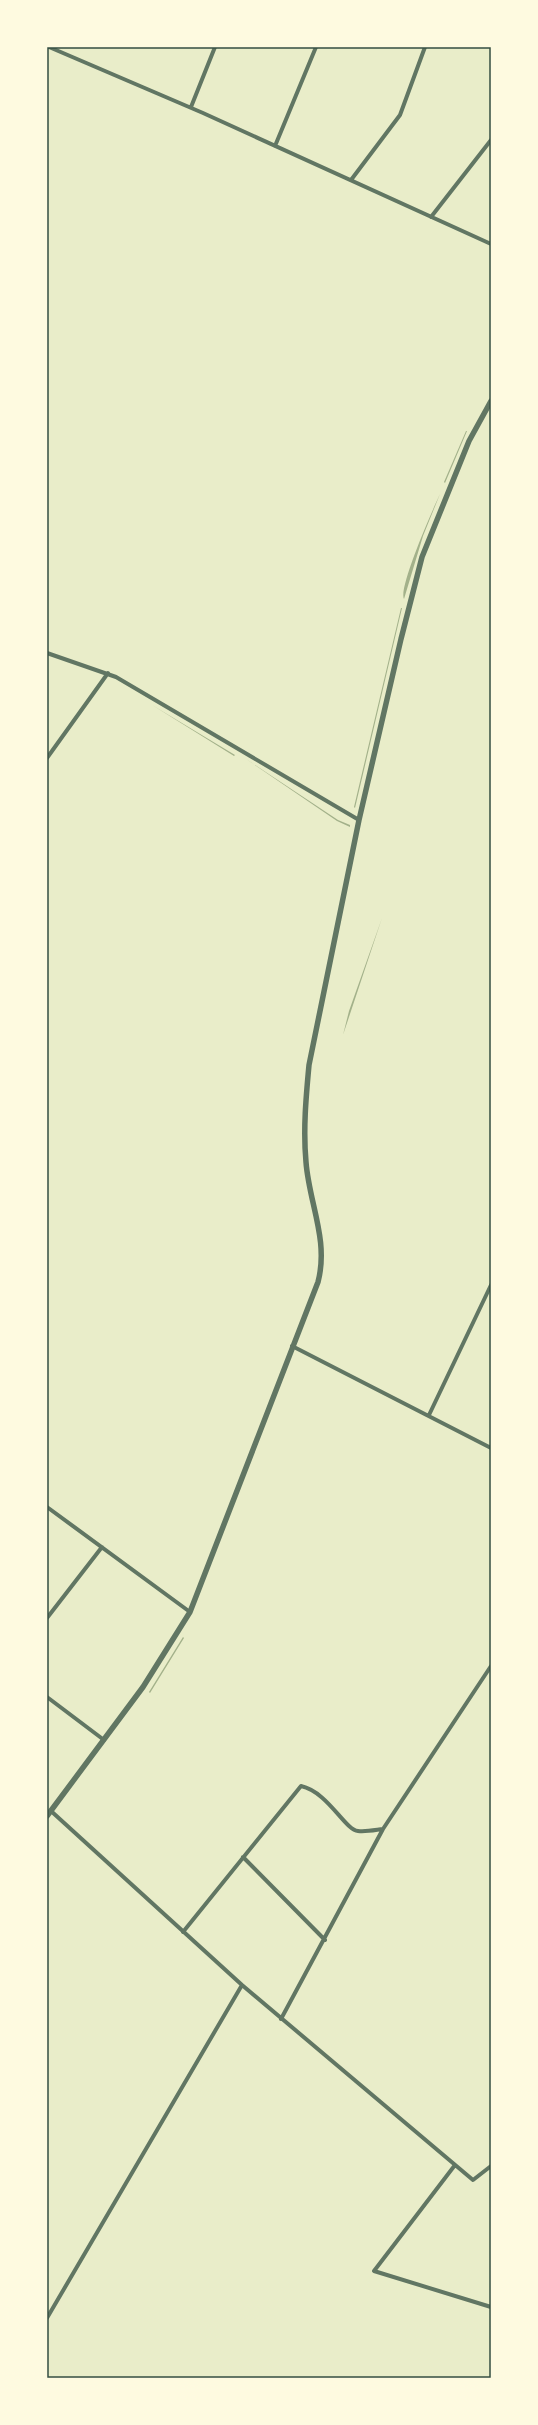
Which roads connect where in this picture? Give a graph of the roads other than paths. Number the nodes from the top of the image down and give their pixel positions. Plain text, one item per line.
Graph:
1 (49, 47) edge
2 (216, 47) edge
3 (316, 47) edge
4 (425, 47) edge
5 (191, 107) junction
6 (491, 140) edge
7 (275, 146) junction
8 (351, 180) junction
9 (431, 217) junction
10 (491, 244) edge
11 (491, 401) edge
12 (47, 653) edge
13 (108, 673) junction
14 (47, 758) edge
15 (359, 820) junction
16 (491, 1285) edge
17 (292, 1346) junction
18 (429, 1415) junction
19 (491, 1448) edge
20 (47, 1507) edge
21 (102, 1547) junction
22 (190, 1612) junction
23 (47, 1618) edge
24 (491, 1666) edge
25 (47, 1697) edge
26 (104, 1740) junction
27 (49, 1813) edge
28 (383, 1829) junction
29 (243, 1857) junction
30 (183, 1932) junction
31 (325, 1940) junction
32 (242, 1985) junction
33 (281, 2019) junction
34 (455, 2165) junction
35 (491, 2166) edge
36 (491, 2307) edge
37 (47, 2318) edge

1 - 5 street
2 - 5 street
3 - 7 street
4 - 8 street
5 - 7 street
6 - 9 street
7 - 8 street
8 - 9 street
9 - 10 street
11 - 15 street
12 - 13 street
13 - 14 street
13 - 15 street
15 - 17 street
16 - 18 street
17 - 18 street
17 - 22 street
18 - 19 street
20 - 21 street
21 - 22 street
21 - 23 street
22 - 26 street
24 - 28 street
25 - 26 street
26 - 27 street
27 - 30 street
28 - 29 street
28 - 31 street
29 - 30 street
29 - 31 street
30 - 32 street
31 - 33 street
32 - 33 street
32 - 37 street
33 - 34 street
34 - 35 street
34 - 36 street

